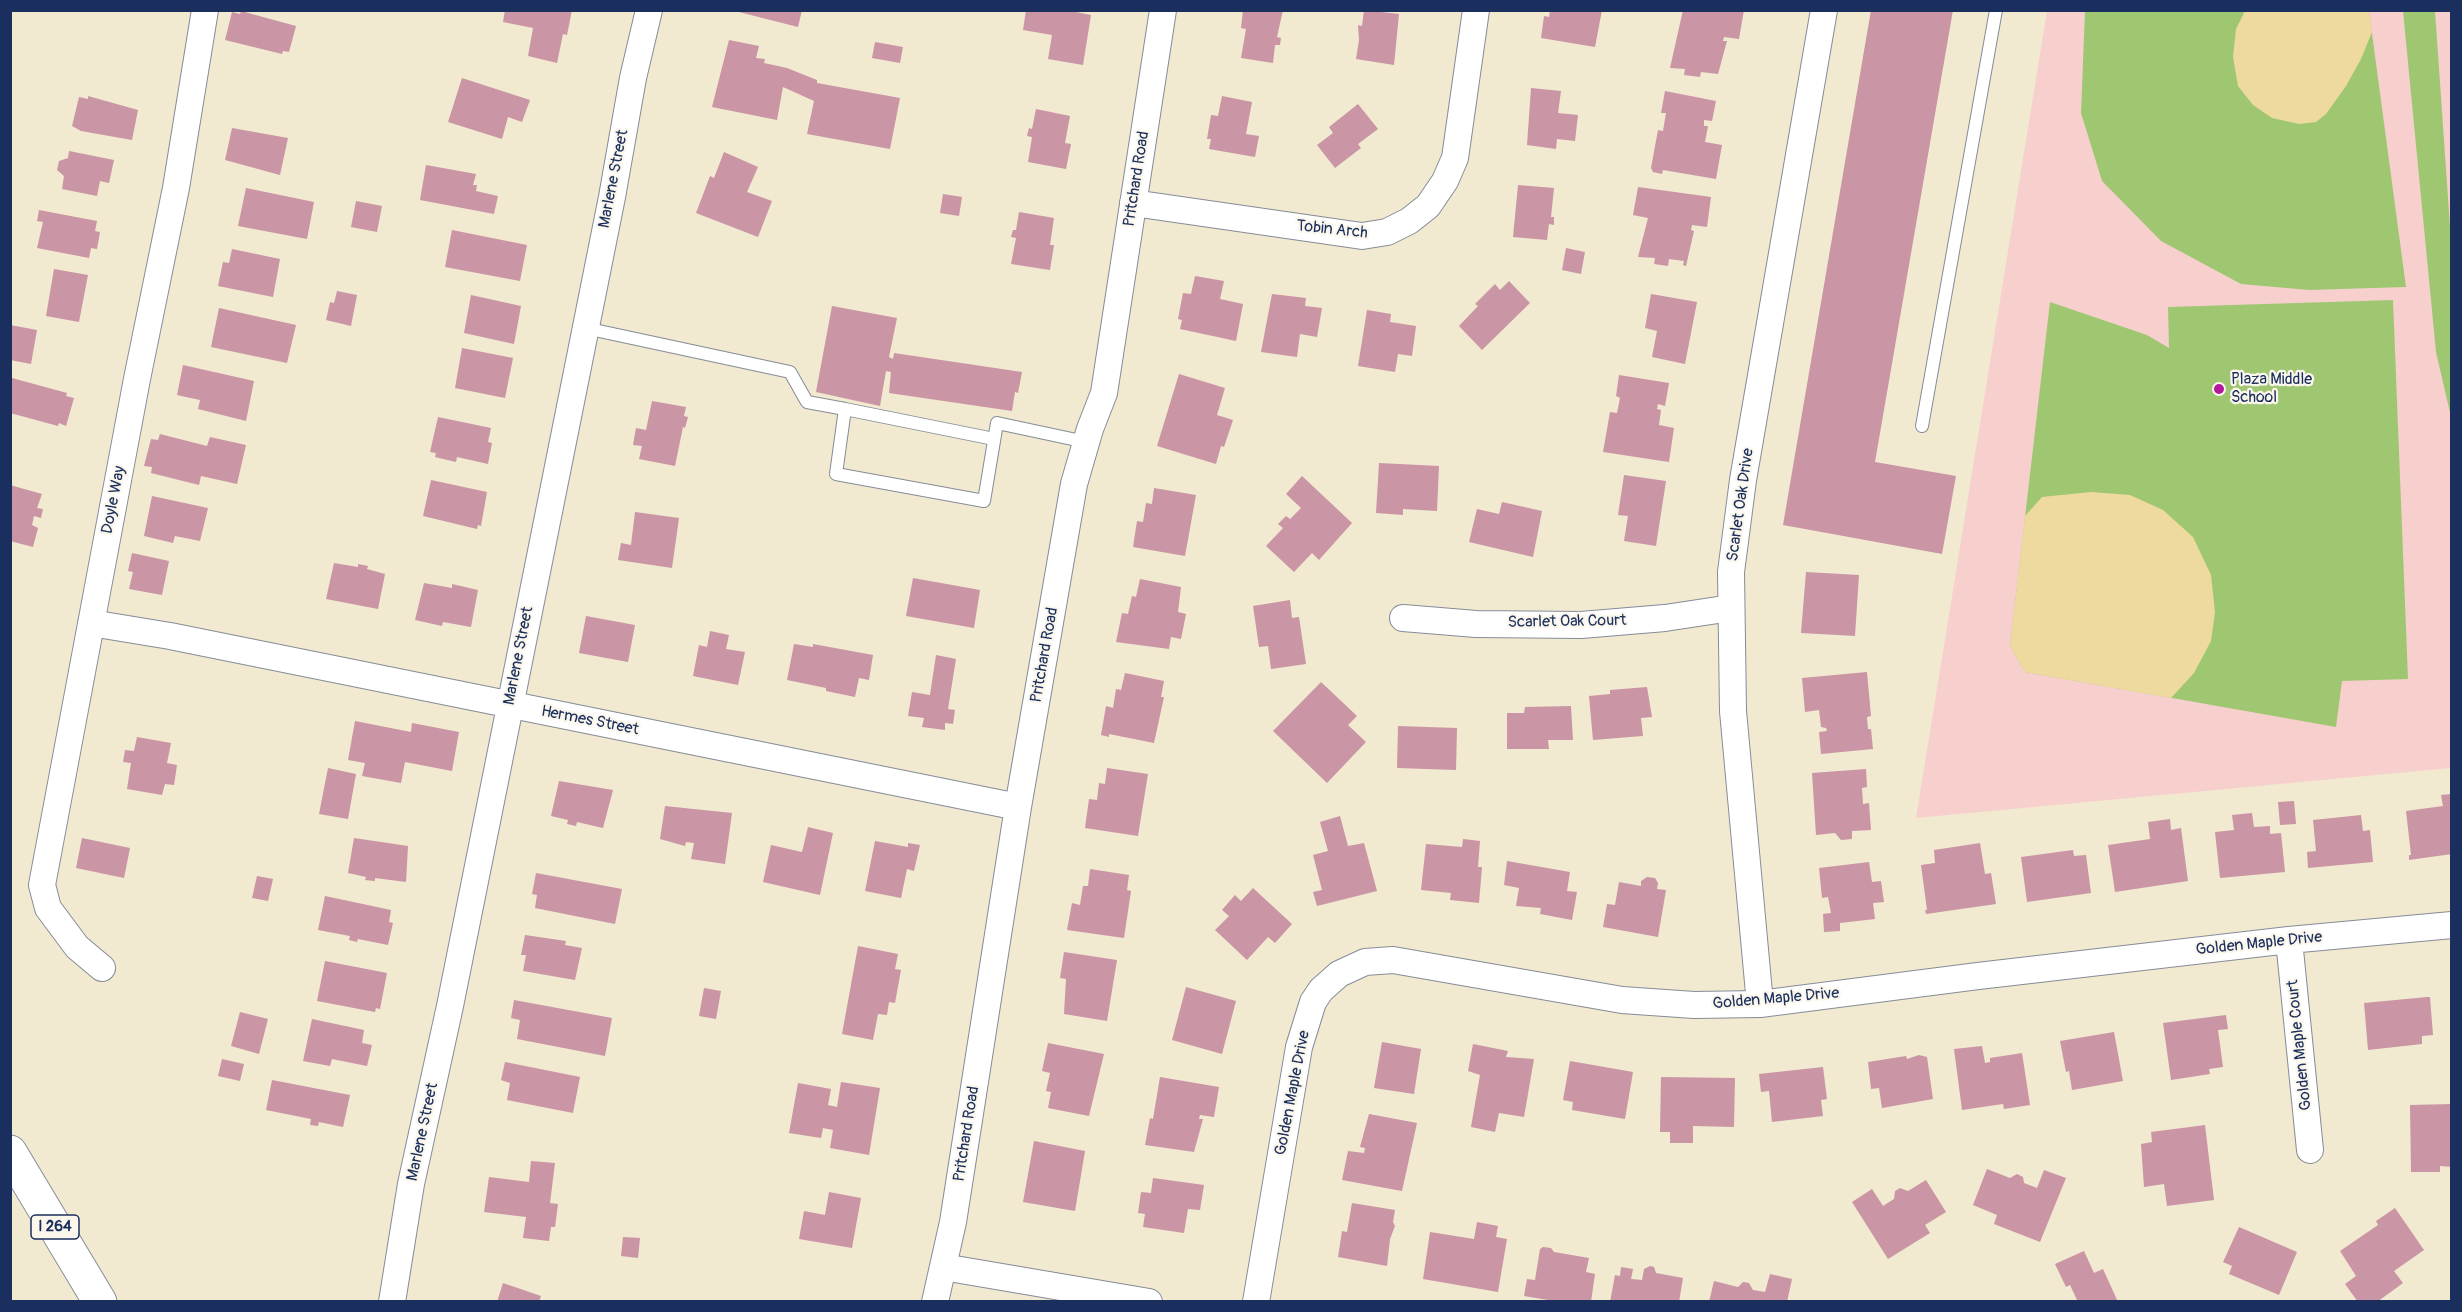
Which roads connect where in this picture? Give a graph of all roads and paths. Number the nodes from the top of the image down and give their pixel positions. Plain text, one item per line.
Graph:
1 (205, 10) edge
2 (649, 10) edge
3 (1163, 10) edge
4 (1476, 10) edge
5 (1824, 10) edge
6 (1996, 10) edge
7 (1133, 203) junction
8 (585, 328) junction
9 (845, 409) junction
10 (1922, 426) dead end
11 (993, 439) junction
12 (1086, 442) junction
13 (1731, 608) junction
14 (1403, 618) dead end
15 (91, 622) junction
16 (509, 705) junction
17 (1018, 807) junction
18 (2451, 925) edge
19 (2289, 940) junction
20 (102, 968) dead end
21 (1760, 1004) junction
22 (2310, 1150) dead end
23 (10, 1152) edge
24 (943, 1267) junction
25 (100, 1302) edge
26 (392, 1302) edge
27 (935, 1302) edge
28 (1149, 1302) edge
29 (1256, 1302) edge

1 - 15 street, Doyle Way
2 - 8 street, Marlene Street
3 - 7 street, Pritchard Road
4 - 7 street, Tobin Arch
5 - 13 street, Scarlet Oak Drive
6 - 10 lane
7 - 12 street, Pritchard Road
8 - 9 lane
8 - 16 street, Marlene Street
9 - 11 lane
9 - 11 lane
11 - 12 lane
12 - 17 street, Pritchard Road
13 - 14 street, Scarlet Oak Court
13 - 21 street, Scarlet Oak Drive
15 - 16 street, Hermes Street
15 - 20 street, Doyle Way
16 - 17 street, Hermes Street
16 - 26 street, Marlene Street
17 - 24 street, Pritchard Road
18 - 19 street, Golden Maple Drive
19 - 21 street, Golden Maple Drive
19 - 22 street, Golden Maple Court
21 - 29 street, Golden Maple Drive
23 - 25 highway, I 264
24 - 27 street, Pritchard Road
24 - 28 street

